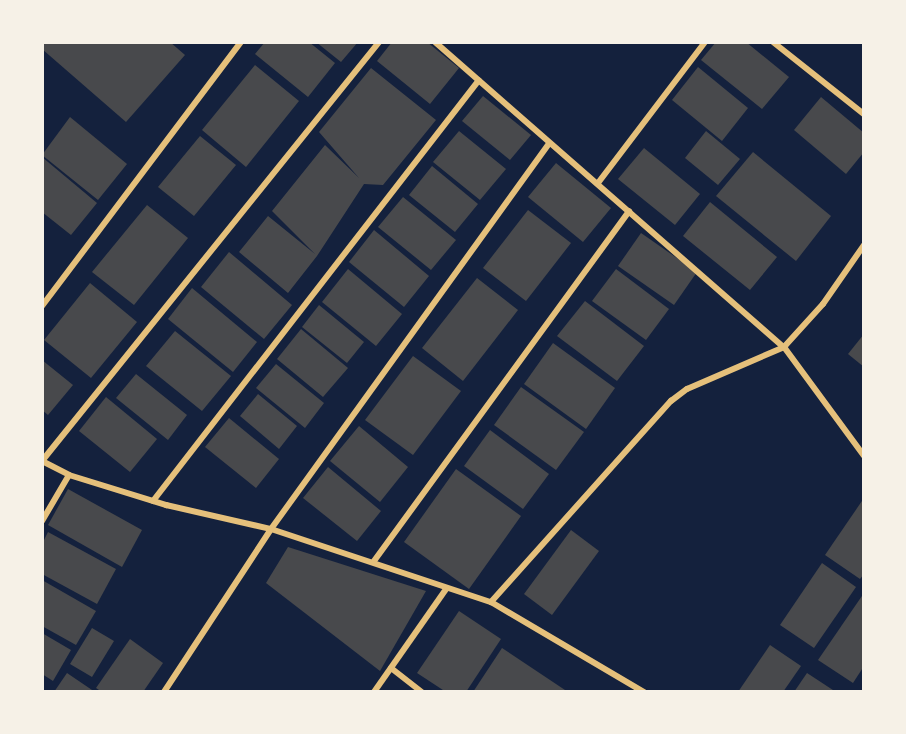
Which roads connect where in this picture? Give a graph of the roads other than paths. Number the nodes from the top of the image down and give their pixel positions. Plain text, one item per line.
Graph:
1 (241, 42) edge
2 (379, 42) edge
3 (435, 42) edge
4 (705, 42) edge
5 (773, 42) edge
6 (478, 80) junction
7 (864, 114) edge
8 (549, 144) junction
9 (598, 183) junction
10 (629, 211) junction
11 (864, 245) edge
12 (42, 306) edge
13 (784, 346) junction
14 (864, 456) edge
15 (42, 461) edge
16 (69, 475) junction
17 (153, 501) junction
18 (42, 521) edge
19 (271, 529) junction
20 (375, 561) junction
21 (446, 589) junction
22 (491, 603) junction
23 (391, 668) junction
24 (164, 692) edge
25 (374, 692) edge
26 (422, 692) edge
27 (644, 692) edge

1 - 12 street
2 - 15 street
3 - 6 street
4 - 9 street
5 - 7 street
6 - 8 street
6 - 17 street
8 - 9 street
8 - 19 street
9 - 10 street
10 - 13 street
10 - 20 street
11 - 13 street
13 - 14 street
13 - 22 street
15 - 16 street
16 - 17 street
16 - 18 street
17 - 19 street
19 - 20 street
19 - 24 street
20 - 21 street
21 - 22 street
21 - 23 street
22 - 27 street
23 - 25 street
23 - 26 street

